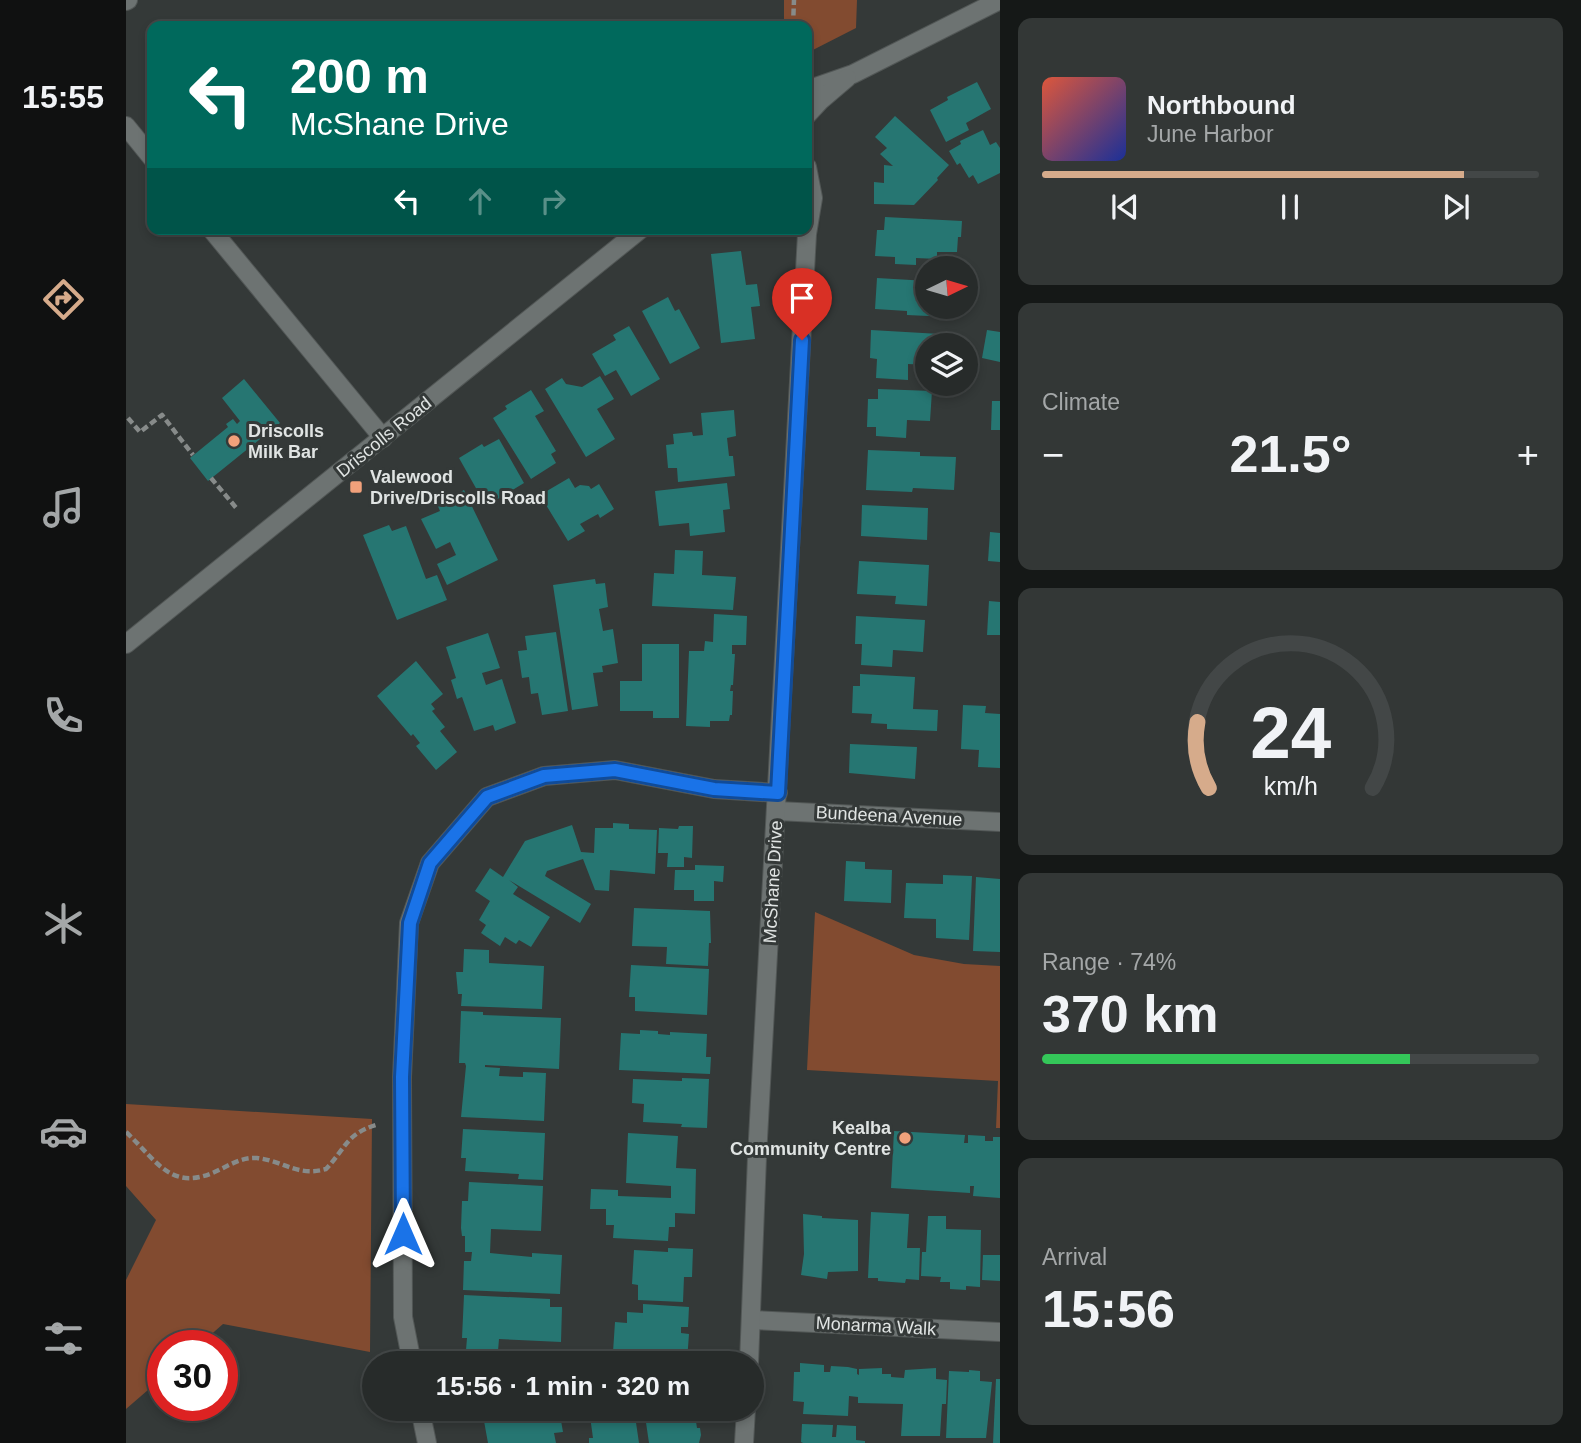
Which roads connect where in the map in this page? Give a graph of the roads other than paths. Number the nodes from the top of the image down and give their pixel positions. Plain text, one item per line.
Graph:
1 (1000, 0) edge
2 (853, 74) junction
3 (812, 88) edge
4 (812, 110) edge
5 (126, 126) edge
6 (147, 152) edge
7 (216, 235) edge
8 (634, 235) edge
9 (806, 235) edge
10 (383, 438) junction
11 (126, 643) edge
12 (778, 802) junction
13 (1000, 822) edge
14 (752, 1320) junction
15 (1000, 1332) edge
16 (410, 1351) edge
17 (750, 1351) edge
18 (422, 1421) edge
19 (745, 1421) edge
20 (427, 1443) edge
21 (744, 1443) edge

1 - 2 street
2 - 3 street
2 - 4 street
5 - 6 street
7 - 10 street
8 - 10 street, Driscolls Road
9 - 12 street, McShane Drive
10 - 11 street, Driscolls Road
12 - 13 street, Bundeena Avenue
12 - 14 street, McShane Drive
12 - 16 street, Bundeena Avenue
14 - 15 street, Monarma Walk
14 - 17 street, McShane Drive
18 - 20 street
19 - 21 street

